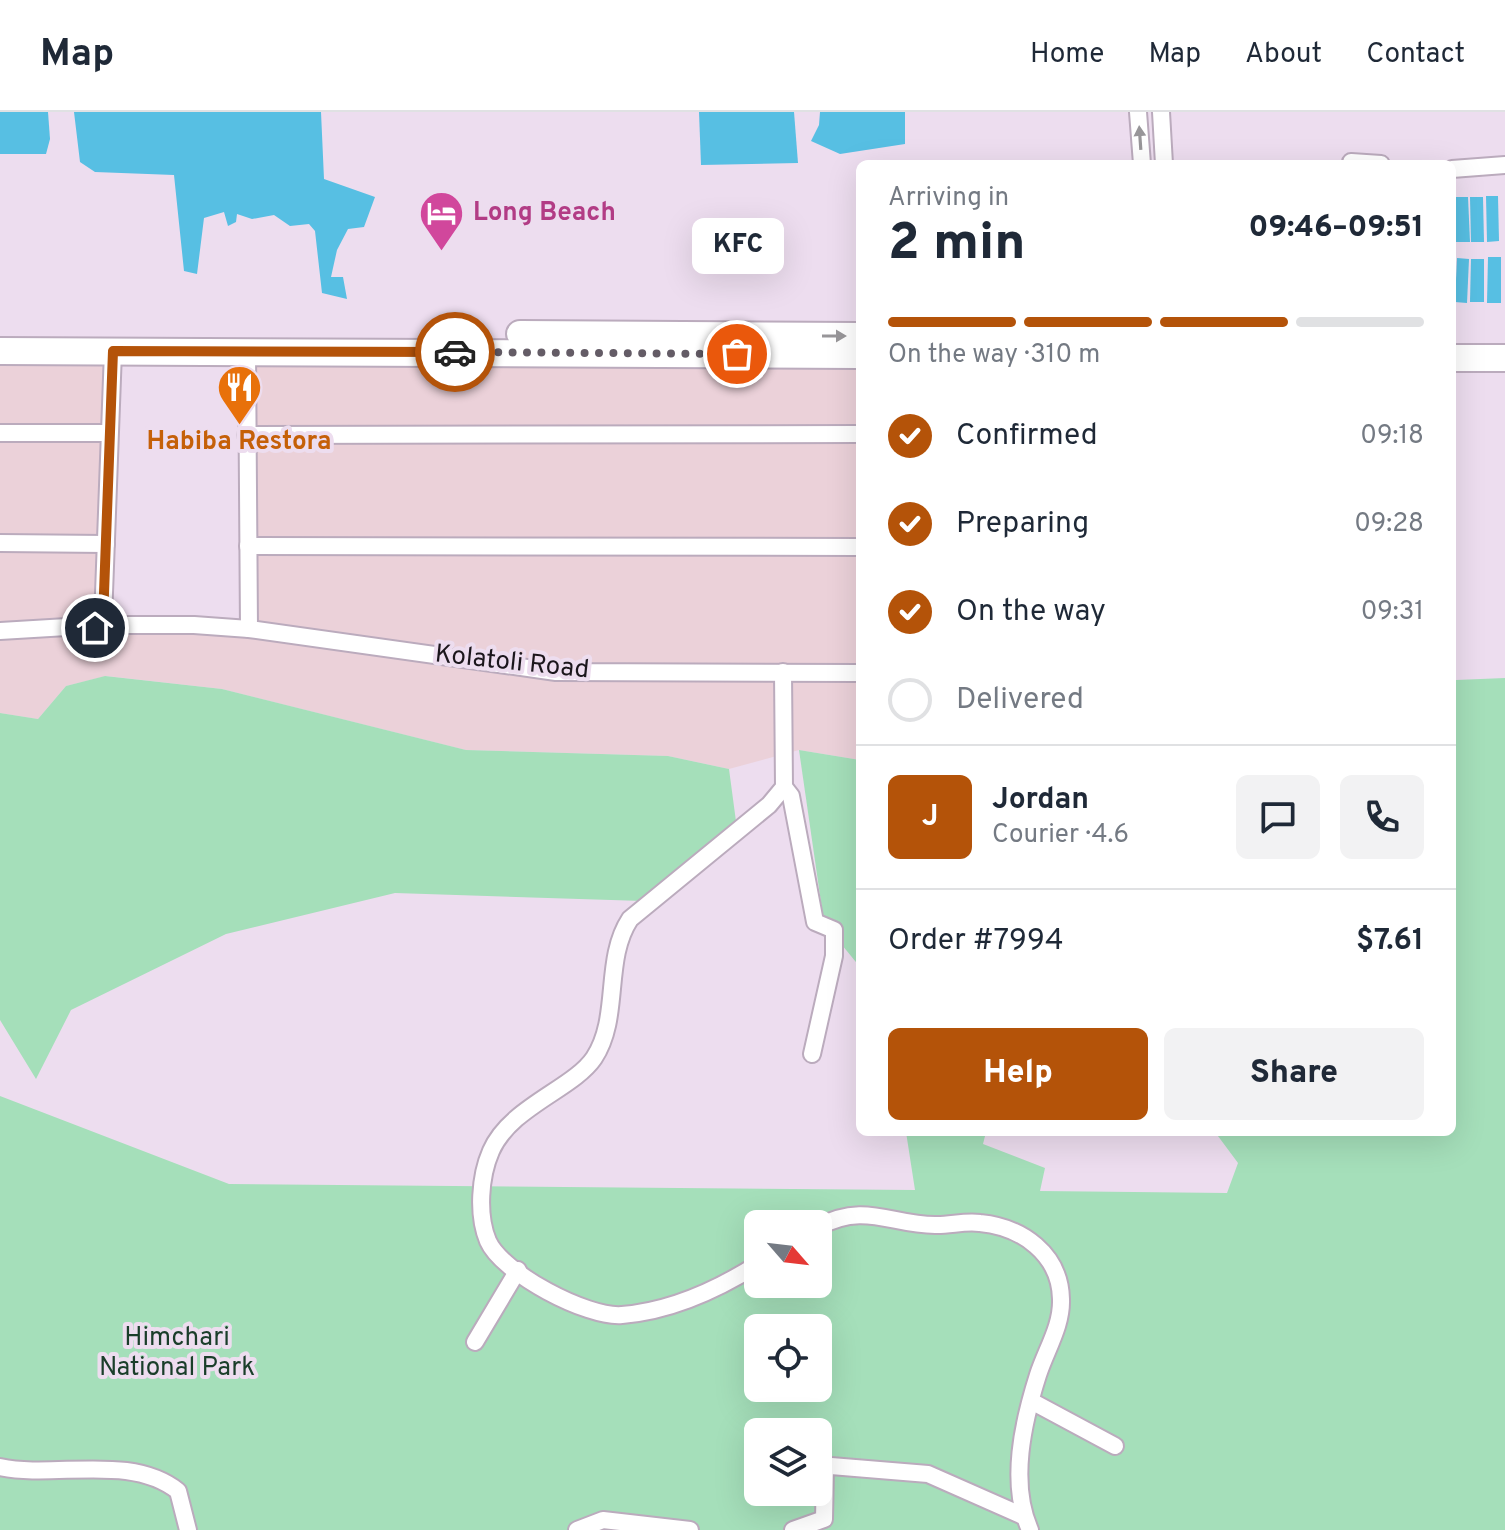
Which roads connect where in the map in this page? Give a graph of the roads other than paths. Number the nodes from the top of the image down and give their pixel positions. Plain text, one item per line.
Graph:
1 (1138, 112) edge
2 (1161, 112) edge
3 (1142, 160) edge
4 (1164, 160) edge
5 (1505, 165) edge
6 (1456, 169) edge
7 (0, 333) edge
8 (856, 336) edge
9 (1456, 341) edge
10 (1505, 341) edge
11 (188, 342) junction
12 (247, 350) junction
13 (0, 351) edge
14 (113, 351) junction
15 (856, 355) edge
16 (1456, 358) edge
17 (1505, 358) edge
18 (0, 433) edge
19 (109, 433) junction
20 (856, 434) edge
21 (246, 435) junction
22 (0, 543) edge
23 (106, 544) junction
24 (248, 546) junction
25 (856, 547) edge
26 (100, 625) junction
27 (249, 629) junction
28 (0, 631) edge
29 (783, 672) junction
30 (856, 673) edge
31 (784, 787) junction
32 (812, 1054) dead end
33 (832, 1222) edge
34 (518, 1270) junction
35 (744, 1271) edge
36 (475, 1342) dead end
37 (1033, 1402) junction
38 (1115, 1446) dead end
39 (0, 1467) edge
40 (1027, 1523) edge
41 (188, 1530) edge
42 (577, 1530) edge
43 (690, 1530) edge
44 (793, 1530) edge

3 -> 1 street
2 - 4 street
5 - 6 street
7 - 11 highway
11 -> 8 highway
9 - 10 highway
11 - 12 highway
11 - 14 highway
12 - 15 highway
12 - 21 street
13 - 14 highway
14 - 19 street
16 - 17 highway
18 - 19 street
19 - 23 street
20 - 21 street
21 - 24 street
22 - 23 street
23 - 26 street
24 - 25 street
24 - 27 street
26 - 27 street, Kolatoli Road
26 - 28 street
27 - 29 street, Kolatoli Road
29 - 30 street, Kolatoli Road
29 - 31 street
31 - 32 street
31 - 34 street
33 - 37 street
34 - 35 street
34 - 36 street
37 - 38 street
37 - 40 street
39 - 41 street
40 - 44 street
42 - 43 street

